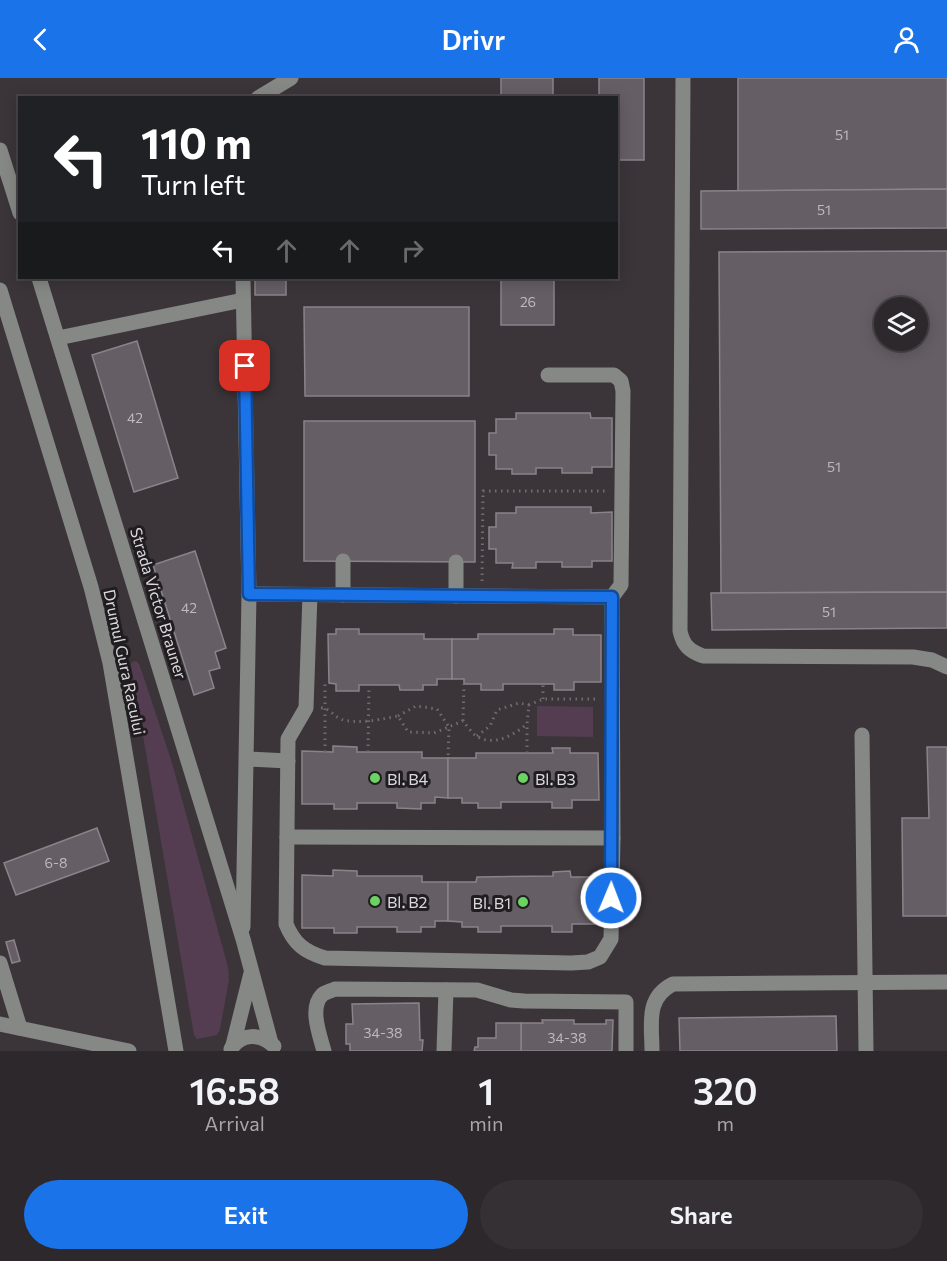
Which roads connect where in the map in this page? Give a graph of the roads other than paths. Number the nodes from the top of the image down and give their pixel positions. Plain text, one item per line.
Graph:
1 (291, 78) edge
2 (682, 78) edge
3 (261, 95) edge
4 (0, 150) edge
5 (18, 207) edge
6 (39, 279) edge
7 (243, 279) edge
8 (0, 290) edge
9 (243, 300) junction
10 (58, 338) junction
11 (548, 375) dead end
12 (343, 561) dead end
13 (456, 562) dead end
14 (249, 594) junction
15 (310, 595) junction
16 (343, 595) junction
17 (456, 596) junction
18 (612, 597) junction
19 (947, 667) edge
20 (862, 735) dead end
21 (247, 759) junction
22 (288, 760) junction
23 (287, 837) junction
24 (613, 838) junction
25 (243, 939) junction
26 (0, 963) edge
27 (251, 970) junction
28 (866, 982) junction
29 (947, 982) edge
30 (446, 990) junction
31 (0, 1024) edge
32 (20, 1028) junction
33 (274, 1047) edge
34 (231, 1048) edge
35 (129, 1051) edge
36 (176, 1051) edge
37 (324, 1051) edge
38 (444, 1051) edge
39 (626, 1051) edge
40 (652, 1051) edge
41 (866, 1051) edge

1 - 3 street
2 - 19 street
4 - 5 street
6 - 10 street, Strada Victor Brauner
7 - 9 street, Strada Victor Brauner
8 - 36 street, Drumul Gura Racului
9 - 10 street
9 - 14 street, Strada Victor Brauner
10 - 25 street, Strada Victor Brauner
11 - 18 street
12 - 16 street
13 - 17 street
14 - 15 street
14 - 21 street, Strada Victor Brauner
15 - 16 street
15 - 22 street
16 - 17 street
17 - 18 street
18 - 24 street
20 - 28 street
21 - 22 street
21 - 25 street, Strada Victor Brauner
22 - 23 street
23 - 24 street
23 - 24 street
25 - 27 street, Strada Victor Brauner
26 - 32 street
27 - 33 street, Strada Victor Brauner
27 - 34 street
28 - 29 street
28 - 40 street
28 - 41 street
30 - 37 street
30 - 38 street
30 - 39 street
31 - 32 street
32 - 35 street
33 - 34 street

